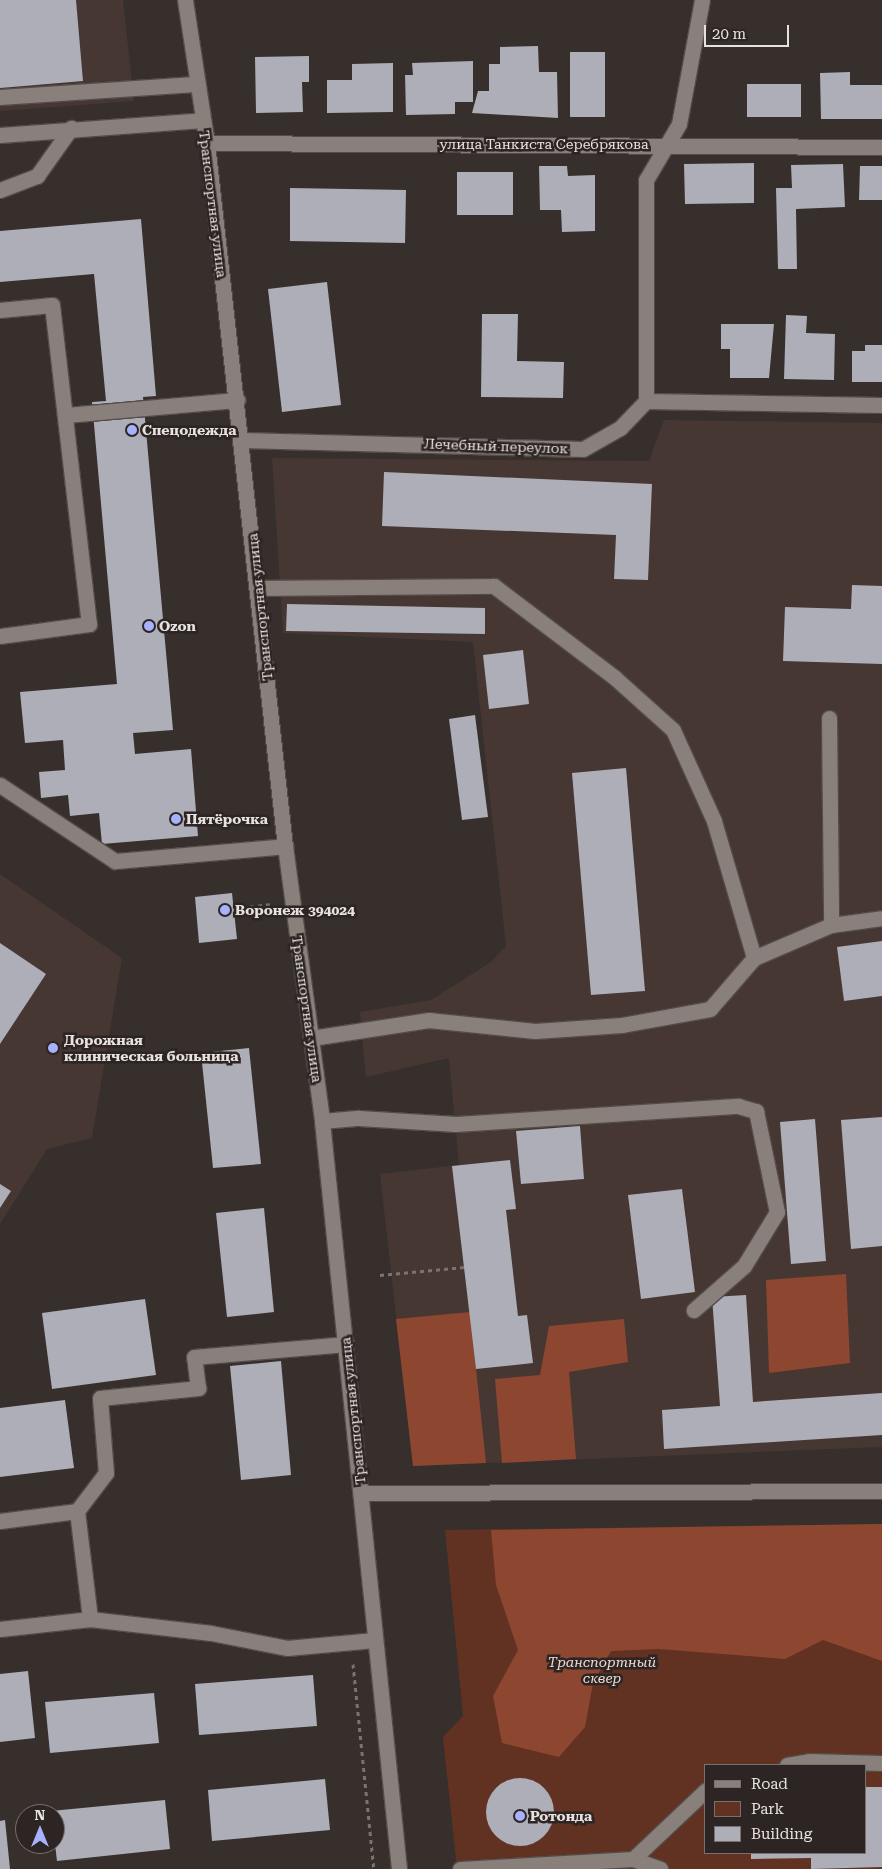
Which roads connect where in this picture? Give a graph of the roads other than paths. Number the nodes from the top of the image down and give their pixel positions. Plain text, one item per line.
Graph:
1 (185, 0) edge
2 (702, 0) edge
3 (195, 84) junction
4 (0, 97) edge
5 (202, 120) junction
6 (71, 128) junction
7 (0, 135) edge
8 (207, 143) junction
9 (664, 144) junction
10 (882, 147) edge
11 (0, 190) edge
12 (0, 310) edge
13 (237, 400) junction
14 (646, 401) junction
15 (882, 405) edge
16 (65, 415) junction
17 (242, 440) junction
18 (258, 588) junction
19 (0, 636) edge
20 (829, 718) dead end
21 (0, 785) edge
22 (285, 846) junction
23 (882, 918) edge
24 (831, 925) junction
25 (754, 958) junction
26 (311, 1038) junction
27 (322, 1121) junction
28 (694, 1310) dead end
29 (346, 1344) junction
30 (882, 1491) edge
31 (362, 1493) junction
32 (77, 1511) junction
33 (0, 1521) edge
34 (90, 1619) junction
35 (0, 1629) edge
36 (375, 1640) junction
37 (882, 1763) edge
38 (792, 1764) edge
39 (704, 1792) edge
40 (633, 1859) junction
41 (399, 1869) edge
42 (460, 1869) edge
43 (660, 1869) edge

1 - 3 street, Транспортная улица
2 - 9 street
3 - 4 street
3 - 5 street, Транспортная улица
5 - 6 street
5 - 8 street, Транспортная улица
6 - 7 street
6 - 11 street
8 - 9 street, улица Танкиста Серебрякова
8 - 13 street, Транспортная улица
9 - 10 street, улица Танкиста Серебрякова
9 - 14 street
12 - 16 street
13 - 16 street
13 - 17 street, Транспортная улица
14 - 15 street
14 - 17 street, Лечебный переулок
16 - 19 street
17 - 18 street, Транспортная улица
18 - 22 street, Транспортная улица
18 - 25 street
20 - 24 street
21 - 22 street
22 - 26 street, Транспортная улица
23 - 24 street
24 - 25 street
25 - 26 street
26 - 27 street, Транспортная улица
27 - 28 street
27 - 29 street, Транспортная улица
29 - 31 street, Транспортная улица
29 - 32 street
30 - 31 street
31 - 36 street, Транспортная улица
32 - 33 street
32 - 34 street
34 - 35 street
34 - 36 street
36 - 41 street, Транспортная улица
37 - 38 street
39 - 40 street
40 - 42 street
40 - 43 street

